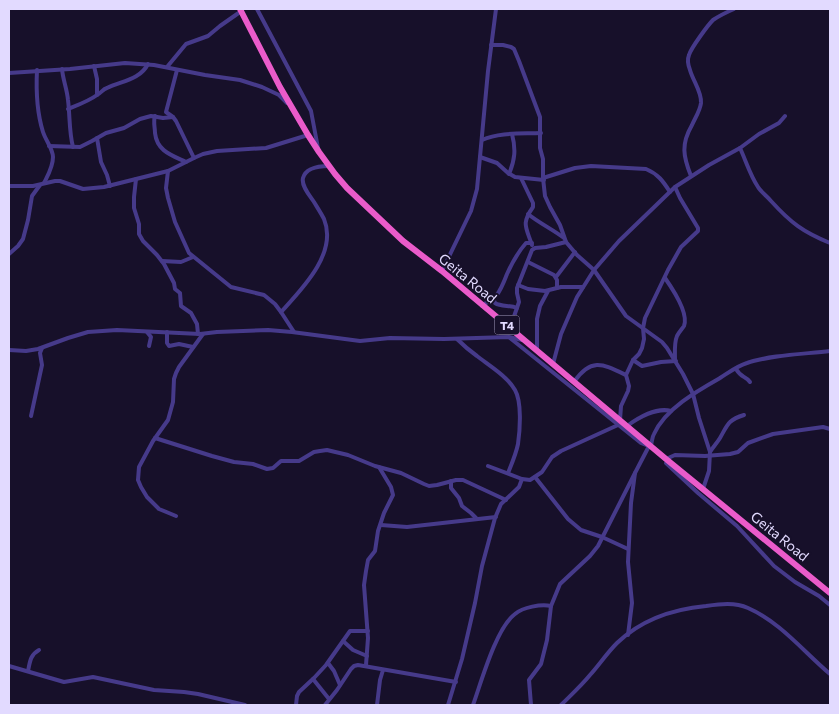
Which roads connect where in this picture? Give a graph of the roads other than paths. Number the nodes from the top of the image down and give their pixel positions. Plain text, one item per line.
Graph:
1 (258, 9) edge
2 (496, 9) edge
3 (734, 9) edge
4 (241, 11) edge
5 (491, 45) junction
6 (148, 64) junction
7 (94, 66) junction
8 (167, 67) junction
9 (62, 69) junction
10 (37, 70) junction
11 (177, 70) junction
12 (9, 73) edge
13 (97, 95) junction
14 (292, 108) junction
15 (68, 109) junction
16 (155, 116) junction
17 (785, 116) dead end
18 (173, 117) junction
19 (541, 133) junction
20 (512, 134) junction
21 (308, 135) junction
22 (97, 138) junction
23 (482, 140) junction
24 (49, 146) junction
25 (73, 147) junction
26 (740, 148) junction
27 (319, 152) junction
28 (480, 157) junction
29 (194, 158) junction
30 (186, 162) junction
31 (329, 166) junction
32 (168, 171) junction
33 (509, 174) junction
34 (691, 176) junction
35 (521, 178) junction
36 (136, 179) junction
37 (544, 179) junction
38 (42, 184) junction
39 (9, 186) edge
40 (110, 186) junction
41 (675, 187) junction
42 (670, 192) junction
43 (528, 214) junction
44 (565, 240) junction
45 (532, 242) junction
46 (830, 243) edge
47 (533, 249) junction
48 (574, 252) junction
49 (9, 254) edge
50 (193, 257) junction
51 (162, 261) junction
52 (528, 262) junction
53 (594, 270) junction
54 (442, 271) junction
55 (556, 277) junction
56 (664, 278) junction
57 (518, 285) junction
58 (582, 287) junction
59 (557, 288) junction
60 (548, 290) junction
61 (493, 298) junction
62 (482, 306) junction
63 (517, 308) junction
64 (281, 312) junction
65 (510, 328) junction
66 (643, 328) junction
67 (147, 332) junction
68 (167, 332) junction
69 (294, 332) junction
70 (201, 334) junction
71 (509, 337) junction
72 (457, 339) junction
73 (524, 340) junction
74 (149, 346) dead end
75 (193, 347) junction
76 (42, 348) junction
77 (9, 350) edge
78 (537, 351) junction
79 (830, 351) edge
80 (633, 360) junction
81 (675, 361) junction
82 (553, 364) junction
83 (736, 369) junction
84 (626, 375) junction
85 (574, 382) junction
86 (750, 382) dead end
87 (693, 394) junction
88 (671, 411) junction
89 (744, 415) dead end
90 (31, 416) dead end
91 (619, 422) junction
92 (627, 426) junction
93 (830, 429) edge
94 (155, 438) junction
95 (650, 446) junction
96 (710, 454) junction
97 (666, 459) junction
98 (488, 466) dead end
99 (379, 467) junction
100 (508, 473) junction
101 (635, 473) junction
102 (535, 477) junction
103 (522, 480) junction
104 (451, 481) junction
105 (703, 489) junction
106 (506, 500) junction
107 (176, 516) dead end
108 (496, 517) junction
109 (476, 518) junction
110 (381, 525) junction
111 (602, 537) junction
112 (628, 549) junction
113 (830, 594) edge
114 (830, 605) edge
115 (552, 606) junction
116 (368, 631) junction
117 (628, 635) junction
118 (343, 641) junction
119 (39, 650) dead end
120 (367, 656) junction
121 (328, 662) junction
122 (366, 665) junction
123 (9, 666) edge
124 (383, 670) junction
125 (28, 671) junction
126 (830, 674) edge
127 (313, 679) junction
128 (456, 682) junction
129 (340, 685) junction
130 (329, 699) junction
131 (377, 704) edge
132 (245, 705) edge
133 (296, 705) edge
134 (325, 705) edge
135 (383, 705) edge
136 (448, 705) edge
137 (473, 705) edge
138 (531, 705) edge
139 (561, 705) edge

1 - 27 street
2 - 5 street
3 - 34 street
4 - 8 street
4 - 14 highway, Geita Road / T4
5 - 19 street
5 - 23 street
6 - 7 street
6 - 8 street
6 - 13 street
7 - 9 street
7 - 13 street
8 - 11 street
9 - 10 street
9 - 15 street
10 - 12 street
10 - 24 street
11 - 14 street
11 - 18 street
13 - 15 street
14 - 21 highway, Geita Road / T4
15 - 25 street
16 - 18 street
16 - 22 street
16 - 30 street
17 - 26 street
18 - 29 street
19 - 20 street
19 - 37 street
20 - 23 street
20 - 33 street
21 - 27 highway, Geita Road / T4
21 - 29 street
22 - 25 street
22 - 40 street
23 - 28 street
24 - 25 street
24 - 38 street
26 - 34 street
26 - 46 street
27 - 31 highway, Geita Road / T4
28 - 33 street
28 - 54 street
29 - 30 street
30 - 32 street
31 - 54 highway, Geita Road / T4
31 - 64 street
32 - 36 street
32 - 50 street
33 - 35 street
34 - 41 street
35 - 37 street
35 - 43 street
36 - 40 street
36 - 51 street
37 - 42 street
37 - 44 street
38 - 39 street
38 - 40 street
38 - 49 street
41 - 42 street
41 - 56 street
42 - 53 street
43 - 44 street
43 - 45 street
44 - 47 street
44 - 48 street
45 - 47 street
45 - 61 street
47 - 52 street
48 - 53 street
48 - 55 street
50 - 51 street
50 - 64 street
51 - 70 street
52 - 55 street
52 - 57 street
53 - 58 street
53 - 66 street
54 - 62 highway, Geita Road / T4
55 - 59 street
56 - 66 street
56 - 81 street
57 - 60 street
57 - 63 street
58 - 59 street
58 - 82 street
59 - 60 street
60 - 78 street
61 - 62 street
61 - 63 street
62 - 65 highway, Geita Road / T4
63 - 65 street
64 - 69 street
65 - 73 highway, Geita Road / T4
66 - 80 street
66 - 81 street
67 - 68 street
67 - 74 street
67 - 76 street
68 - 70 street
68 - 75 street
69 - 70 street
69 - 72 street
70 - 75 street
71 - 72 street
71 - 73 street
71 - 91 street
72 - 100 street
73 - 78 highway, Geita Road / T4
75 - 94 street
76 - 77 street
76 - 90 street
78 - 82 highway, Geita Road / T4
79 - 83 street
80 - 81 street
80 - 84 street
81 - 87 street
82 - 85 highway, Geita Road / T4
83 - 86 street
83 - 87 street
84 - 85 street
84 - 91 street
85 - 91 highway, Geita Road / T4
87 - 88 street
87 - 96 street
88 - 92 street
88 - 95 street
89 - 96 street
91 - 92 highway, Geita Road / T4
91 - 95 street
91 - 102 street
92 - 95 highway, Geita Road / T4
93 - 96 street
94 - 99 street
94 - 107 street
95 - 97 highway, Geita Road / T4
95 - 101 street
95 - 114 street
96 - 97 street
96 - 105 street
97 - 105 highway, Geita Road / T4
98 - 100 street
99 - 104 street
99 - 110 street
100 - 103 street
101 - 111 street
101 - 112 street
102 - 103 street
102 - 111 street
103 - 106 street
104 - 106 street
104 - 109 street
105 - 113 highway, Geita Road / T4
106 - 108 street
108 - 109 street
108 - 128 street
109 - 110 street
110 - 116 street
111 - 112 street
111 - 115 street
112 - 117 street
115 - 137 street
115 - 138 street
116 - 118 street
116 - 120 street
117 - 126 street
117 - 139 street
118 - 120 street
118 - 121 street
119 - 125 street
120 - 122 street
121 - 127 street
121 - 129 street
122 - 124 street
122 - 129 street
123 - 125 street
124 - 128 street
124 - 131 street
125 - 132 street
127 - 130 street
127 - 133 street
128 - 136 street
129 - 130 street
130 - 134 street
131 - 135 street

